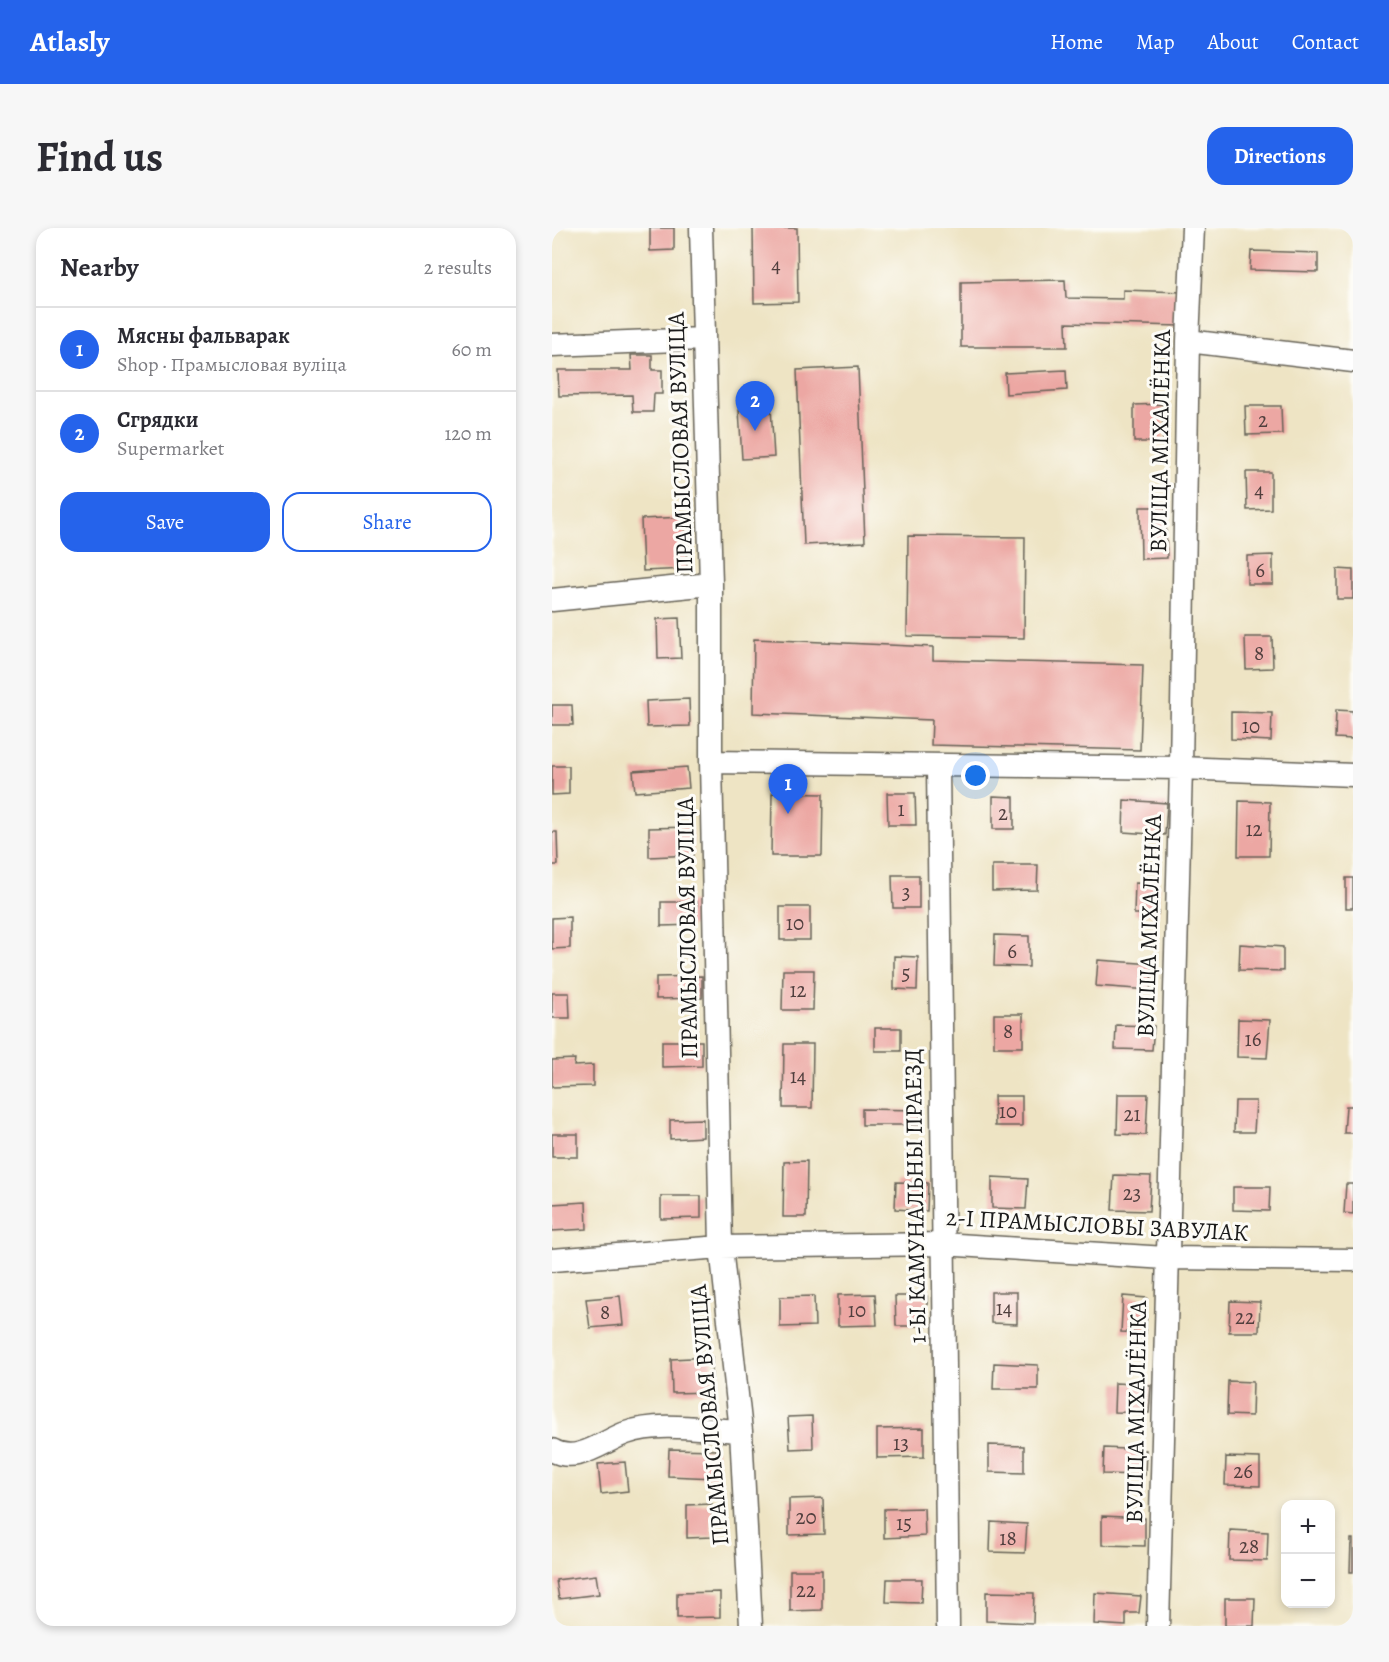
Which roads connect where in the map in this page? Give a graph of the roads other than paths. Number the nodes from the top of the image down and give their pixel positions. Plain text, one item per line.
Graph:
1 (701, 228) edge
2 (1193, 228) edge
3 (703, 339) junction
4 (1188, 341) junction
5 (552, 345) edge
6 (1353, 361) edge
7 (711, 584) junction
8 (552, 600) edge
9 (711, 762) junction
10 (938, 766) junction
11 (1181, 768) junction
12 (1353, 775) edge
13 (942, 1244) junction
14 (721, 1247) junction
15 (1166, 1258) junction
16 (552, 1260) edge
17 (1353, 1260) edge
18 (741, 1431) junction
19 (552, 1450) edge
20 (751, 1626) edge
21 (948, 1626) edge
22 (1158, 1626) edge

1 - 3 street, ПРАМЫСЛОВАЯ ВУЛІЦА
2 - 4 street, ВУЛІЦА МІХАЛЁНКА
3 - 5 street
3 - 7 street, ПРАМЫСЛОВАЯ ВУЛІЦА
4 - 6 street
4 - 11 street, ВУЛІЦА МІХАЛЁНКА
7 - 8 street
7 - 9 street, ПРАМЫСЛОВАЯ ВУЛІЦА
9 - 10 street
9 - 14 street, ПРАМЫСЛОВАЯ ВУЛІЦА
10 - 11 street
10 - 13 street, 1-Ы КАМУНАЛЬНЫ ПРАЕЗД
11 - 12 street
11 - 15 street, ВУЛІЦА МІХАЛЁНКА
13 - 14 street, 2-І ПРАМЫСЛОВЫ ЗАВУЛАК
13 - 15 street, 2-І ПРАМЫСЛОВЫ ЗАВУЛАК
13 - 21 street, 1-Ы КАМУНАЛЬНЫ ПРАЕЗД
14 - 16 street, 2-І ПРАМЫСЛОВЫ ЗАВУЛАК
14 - 18 street, ПРАМЫСЛОВАЯ ВУЛІЦА
15 - 17 street, 2-І ПРАМЫСЛОВЫ ЗАВУЛАК
15 - 22 street, ВУЛІЦА МІХАЛЁНКА
18 - 19 street
18 - 20 street, ПРАМЫСЛОВАЯ ВУЛІЦА

